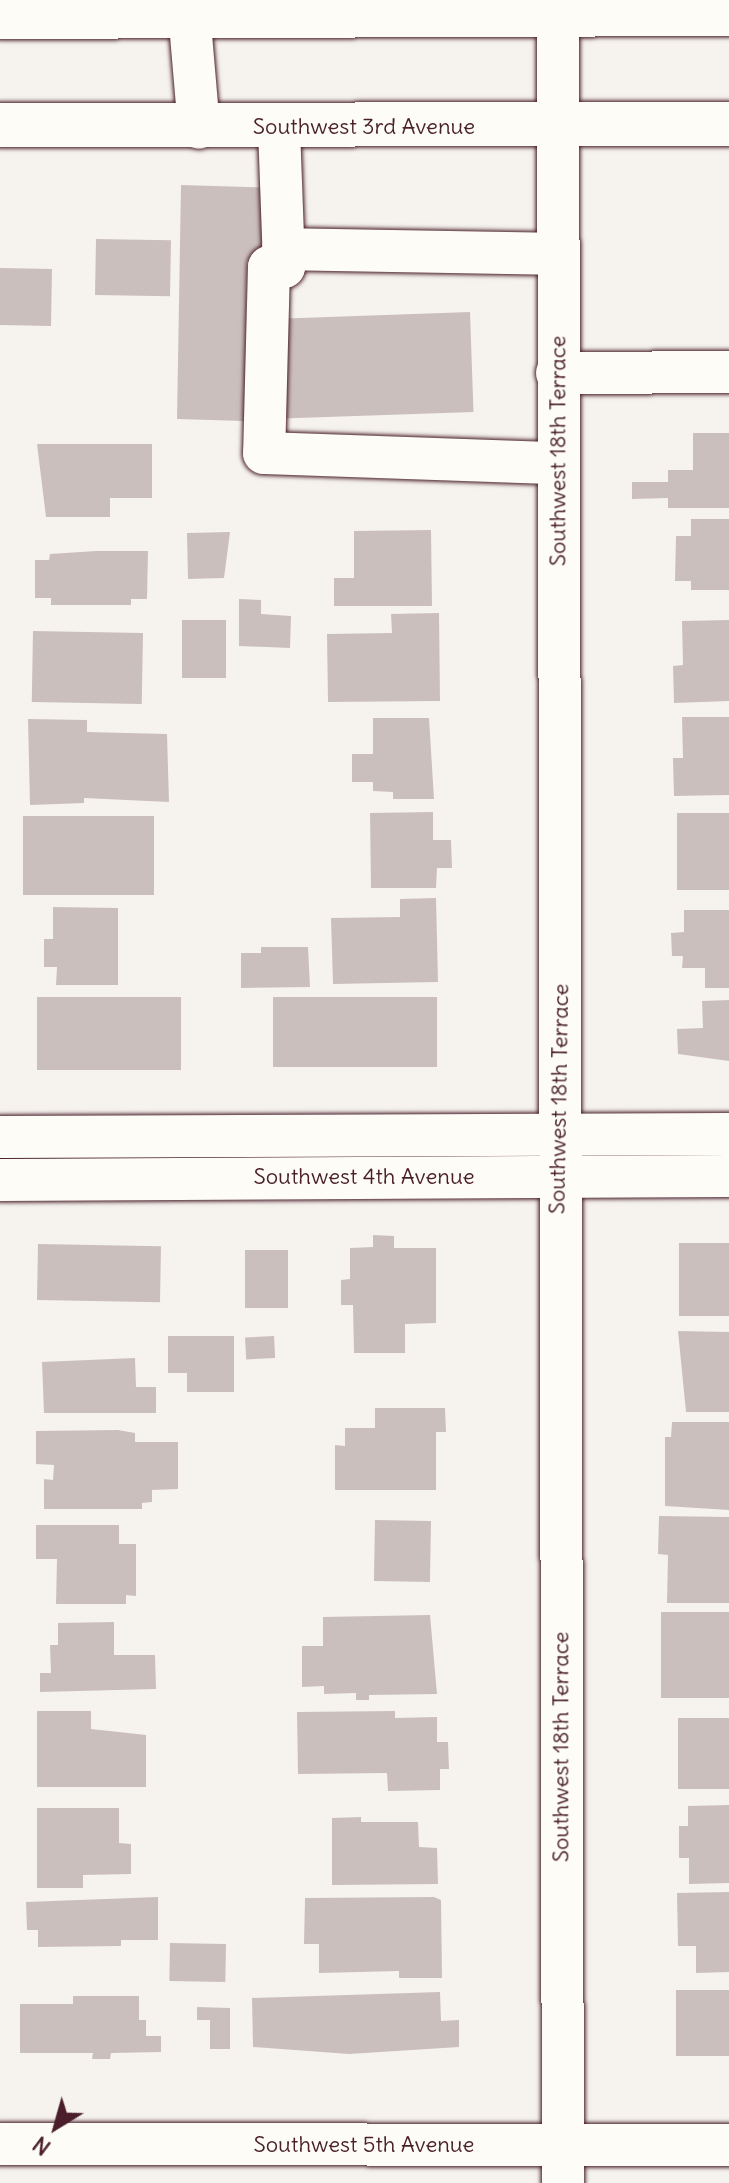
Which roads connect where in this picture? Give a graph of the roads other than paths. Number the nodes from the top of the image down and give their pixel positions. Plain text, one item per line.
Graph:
1 (189, 9) edge
2 (729, 14) edge
3 (558, 15) junction
4 (0, 17) edge
5 (729, 124) edge
6 (0, 125) edge
7 (558, 125) junction
8 (199, 128) junction
9 (279, 128) junction
10 (283, 249) junction
11 (558, 254) junction
12 (729, 372) edge
13 (557, 373) junction
14 (557, 463) junction
15 (560, 1133) junction
16 (729, 1134) edge
17 (0, 1137) edge
18 (561, 1176) junction
19 (729, 1176) edge
20 (0, 1180) edge
21 (0, 2144) edge
22 (729, 2145) edge
23 (563, 2164) edge

1 - 3 main road
1 - 4 main road
1 - 8 street
2 - 3 main road
3 - 7 street, Southwest 18th Terrace
5 - 7 main road, Southwest 3rd Avenue
6 - 8 main road, Southwest 3rd Avenue
7 - 9 main road, Southwest 3rd Avenue
7 - 11 street, Southwest 18th Terrace
8 - 9 main road, Southwest 3rd Avenue
9 - 10 street
10 - 11 street
10 - 14 street
11 - 13 street, Southwest 18th Terrace
12 - 13 street
13 - 14 street, Southwest 18th Terrace
14 - 15 street, Southwest 18th Terrace
15 - 16 street, Southwest 4th Avenue
15 - 17 street, Southwest 4th Avenue
15 - 18 street, Southwest 18th Terrace
18 - 19 street, Southwest 4th Avenue
18 - 20 street, Southwest 4th Avenue
18 - 23 street, Southwest 18th Terrace
21 - 23 street, Southwest 5th Avenue
22 - 23 street, Southwest 5th Avenue

